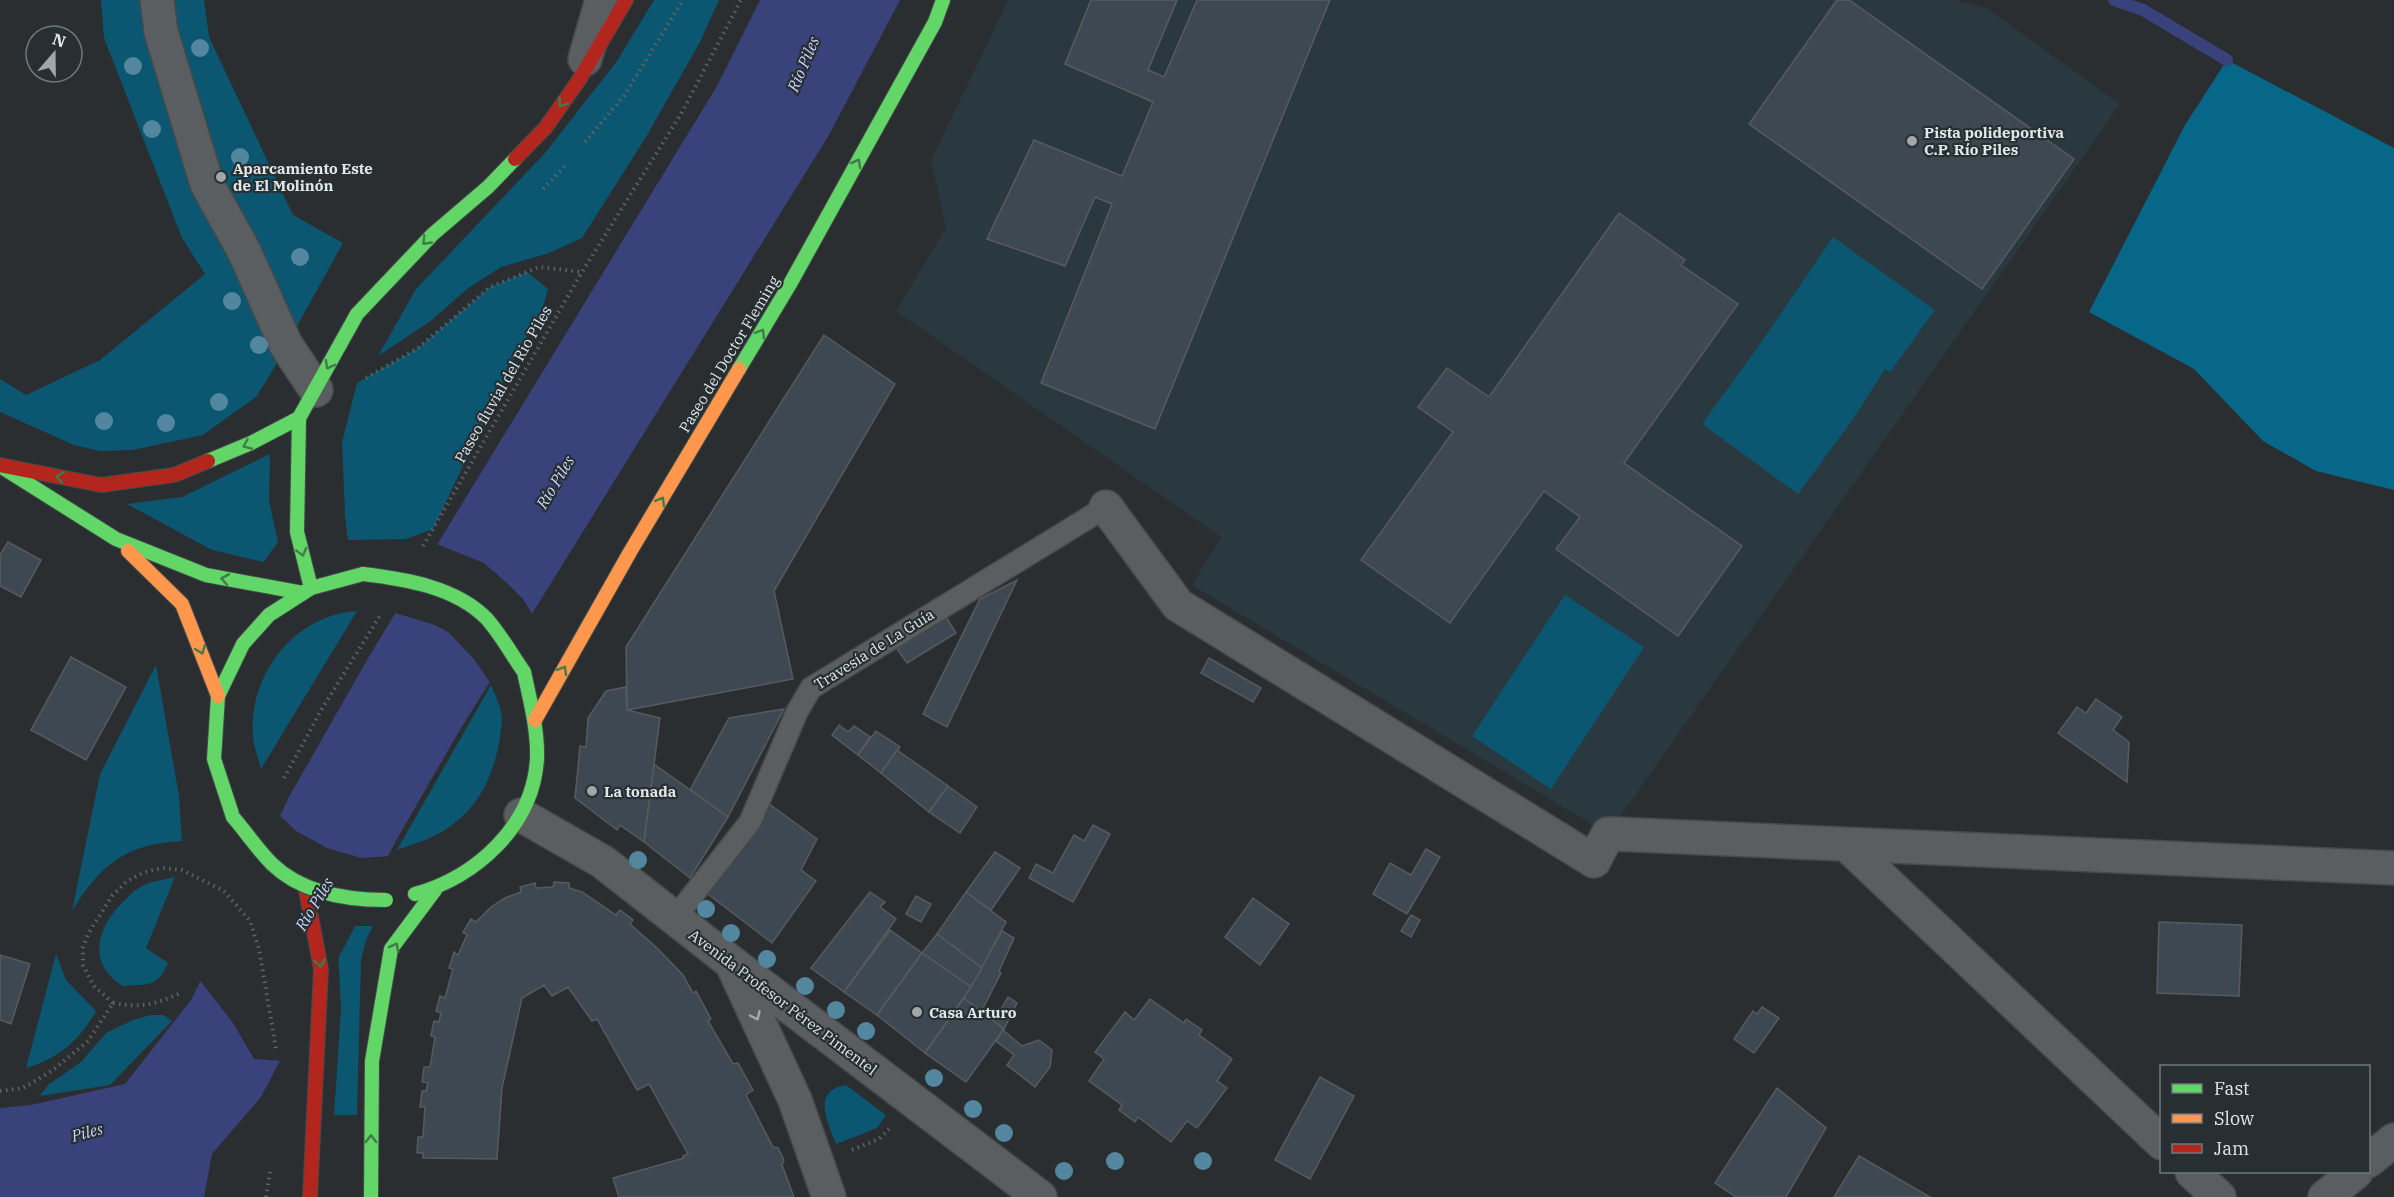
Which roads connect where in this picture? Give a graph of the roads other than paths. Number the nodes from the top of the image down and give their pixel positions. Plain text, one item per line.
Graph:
1 (157, 0) edge
2 (602, 0) edge
3 (626, 0) edge
4 (943, 0) edge
5 (579, 80) junction
6 (316, 390) junction
7 (299, 418) junction
8 (0, 466) edge
9 (1106, 507) joint
10 (116, 539) junction
11 (307, 590) junction
12 (219, 696) junction
13 (535, 720) junction
14 (521, 815) junction
15 (1847, 845) junction
16 (2394, 868) edge
17 (305, 885) junction
18 (435, 890) junction
19 (674, 919) junction
20 (732, 963) junction
21 (2394, 1140) edge
22 (2160, 1141) edge
23 (2370, 1159) edge
24 (2193, 1173) edge
25 (2355, 1173) edge
26 (310, 1197) edge
27 (370, 1197) edge
28 (829, 1197) edge
29 (1040, 1197) edge
30 (2219, 1197) edge
31 (2325, 1197) edge

1 - 6 street
2 - 5 street
3 - 5 main road
13 -> 4 main road, Paseo del Doctor Fleming
5 -> 6 main road
6 - 7 main road
7 -> 8 main road
7 -> 11 main road
8 - 10 main road
9 - 15 street
9 - 19 lane, Travesía de La Guía
11 -> 10 main road
10 -> 12 main road
11 - 12 main road
11 - 13 main road, bridge
12 - 17 main road, bridge
13 - 14 main road
14 - 18 main road
14 - 19 street, Avenida Profesor Pérez Pimentel
15 - 16 street
15 - 22 street
17 - 18 main road, bridge
17 -> 26 main road
27 -> 18 main road
19 - 20 street, Avenida Profesor Pérez Pimentel
20 -> 28 street
20 - 29 street, Avenida Profesor Pérez Pimentel
21 - 23 street
24 - 30 street
25 - 31 street

